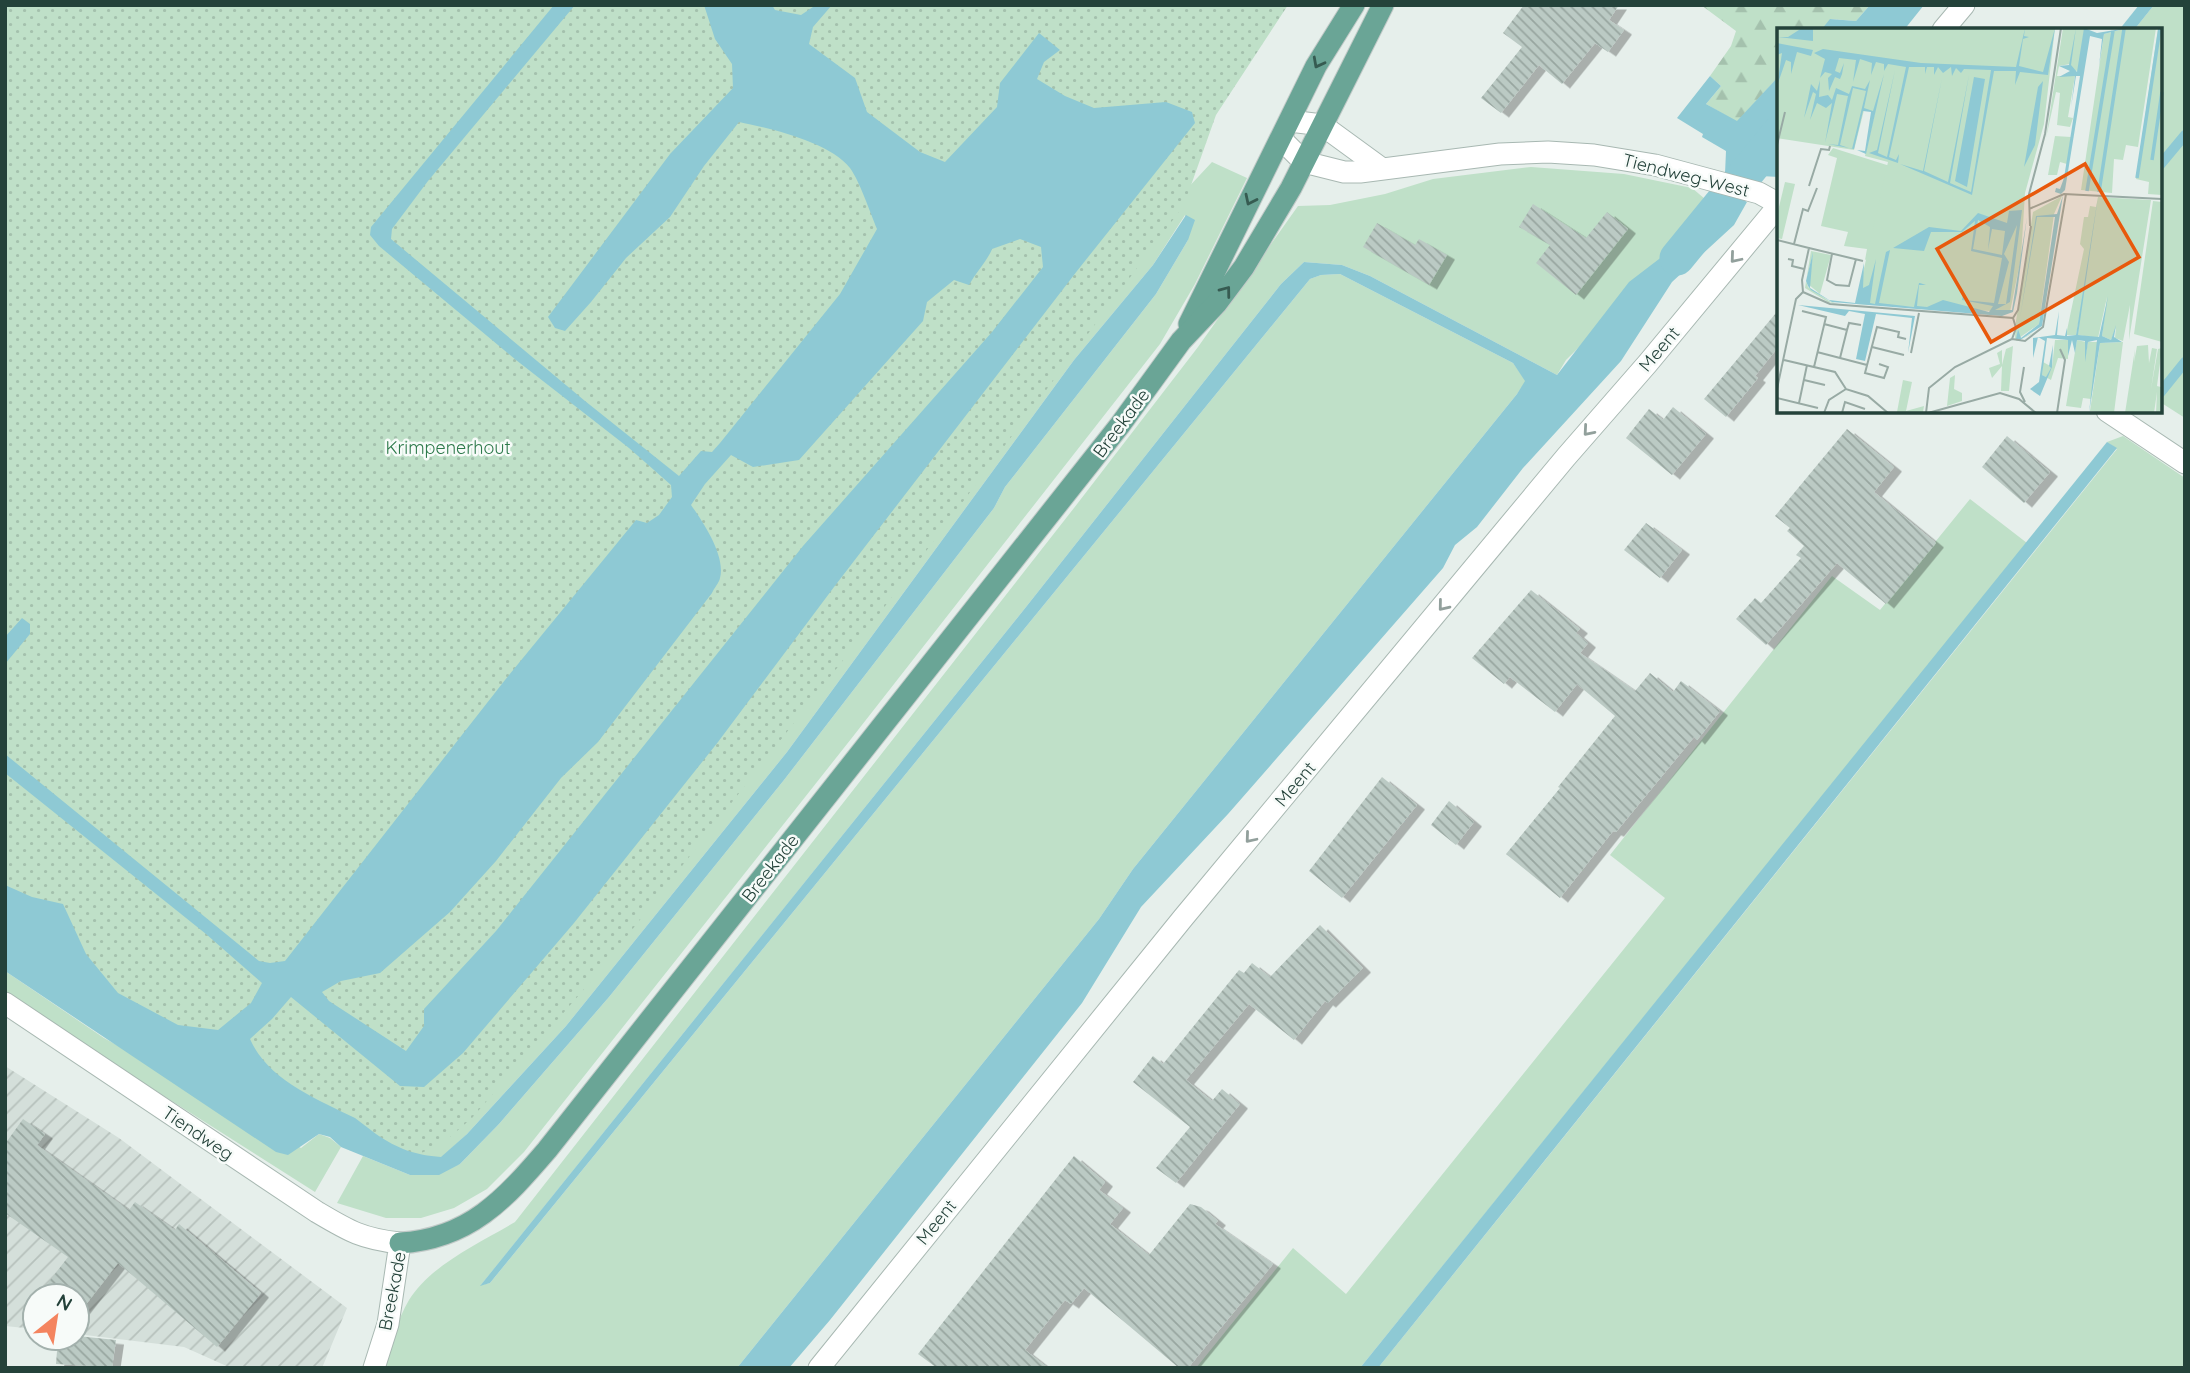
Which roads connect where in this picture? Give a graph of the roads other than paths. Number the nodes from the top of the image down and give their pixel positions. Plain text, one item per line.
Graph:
1 (1354, 5) edge
2 (1383, 5) edge
3 (1964, 5) edge
4 (1945, 28) edge
5 (1322, 125) junction
6 (1285, 130) junction
7 (1304, 163) junction
8 (1381, 168) junction
9 (1777, 204) edge
10 (1777, 207) edge
11 (1181, 341) junction
12 (2109, 413) edge
13 (2185, 463) edge
14 (9, 1006) edge
15 (400, 1243) junction
16 (374, 1368) edge
17 (819, 1368) edge

1 -> 6 main road, Breekade
2 - 5 main road, Breekade
3 - 4 street
5 - 6 street
5 - 7 main road, Breekade
5 - 8 street
6 - 7 street
6 -> 11 main road, Breekade
7 - 8 street, Tiendweg-West
11 -> 7 main road, Breekade
8 - 9 street, Tiendweg-West
10 -> 17 street, Meent
11 - 15 main road, Breekade
12 - 13 street
14 - 15 street, Tiendweg
15 - 16 street, Breekade

